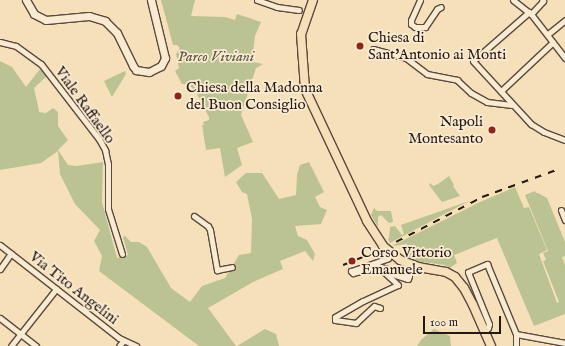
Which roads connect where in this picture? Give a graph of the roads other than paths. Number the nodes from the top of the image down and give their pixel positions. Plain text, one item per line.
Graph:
1 (26, 0) edge
2 (151, 0) edge
3 (257, 0) edge
4 (313, 0) edge
5 (420, 0) edge
6 (514, 0) edge
7 (542, 0) edge
8 (441, 7) dead end
9 (299, 10) dead end
10 (530, 13) junction
11 (565, 20) edge
12 (548, 34) junction
13 (0, 42) edge
14 (553, 42) junction
15 (374, 49) dead end
16 (565, 58) edge
17 (501, 90) junction
18 (512, 105) junction
19 (565, 140) edge
20 (561, 210) dead end
21 (194, 216) dead end
22 (565, 220) edge
23 (0, 245) edge
24 (11, 253) junction
25 (122, 254) dead end
26 (391, 254) junction
27 (232, 268) dead end
28 (0, 269) edge
29 (56, 289) junction
30 (380, 308) dead end
31 (0, 318) edge
32 (484, 330) junction
33 (21, 334) junction
34 (516, 334) junction
35 (123, 341) junction
36 (565, 343) edge
37 (11, 346) edge
38 (36, 346) edge
39 (119, 346) edge
40 (136, 346) edge
41 (491, 346) edge
42 (516, 346) edge

1 - 2 street
3 - 9 street
4 - 26 main road
5 - 8 street
6 - 10 street
7 - 10 street
10 - 12 street
10 - 17 street
11 - 12 street
12 - 14 street
13 - 25 street, Viale Raffaello
14 - 16 street
14 - 17 street
15 - 18 street
17 - 18 street
18 - 19 street
20 - 22 street
21 - 27 street
23 - 24 street, Via Tito Angelini
24 - 28 street
24 - 29 street, Via Tito Angelini
26 - 30 street
26 - 32 main road
29 - 33 street
29 - 35 street, Via Tito Angelini
31 - 33 street
32 - 34 street
32 - 41 main road
33 - 37 street
33 - 38 street
34 - 36 street
34 - 42 street
35 - 39 street
35 - 40 street, Via Tito Angelini

